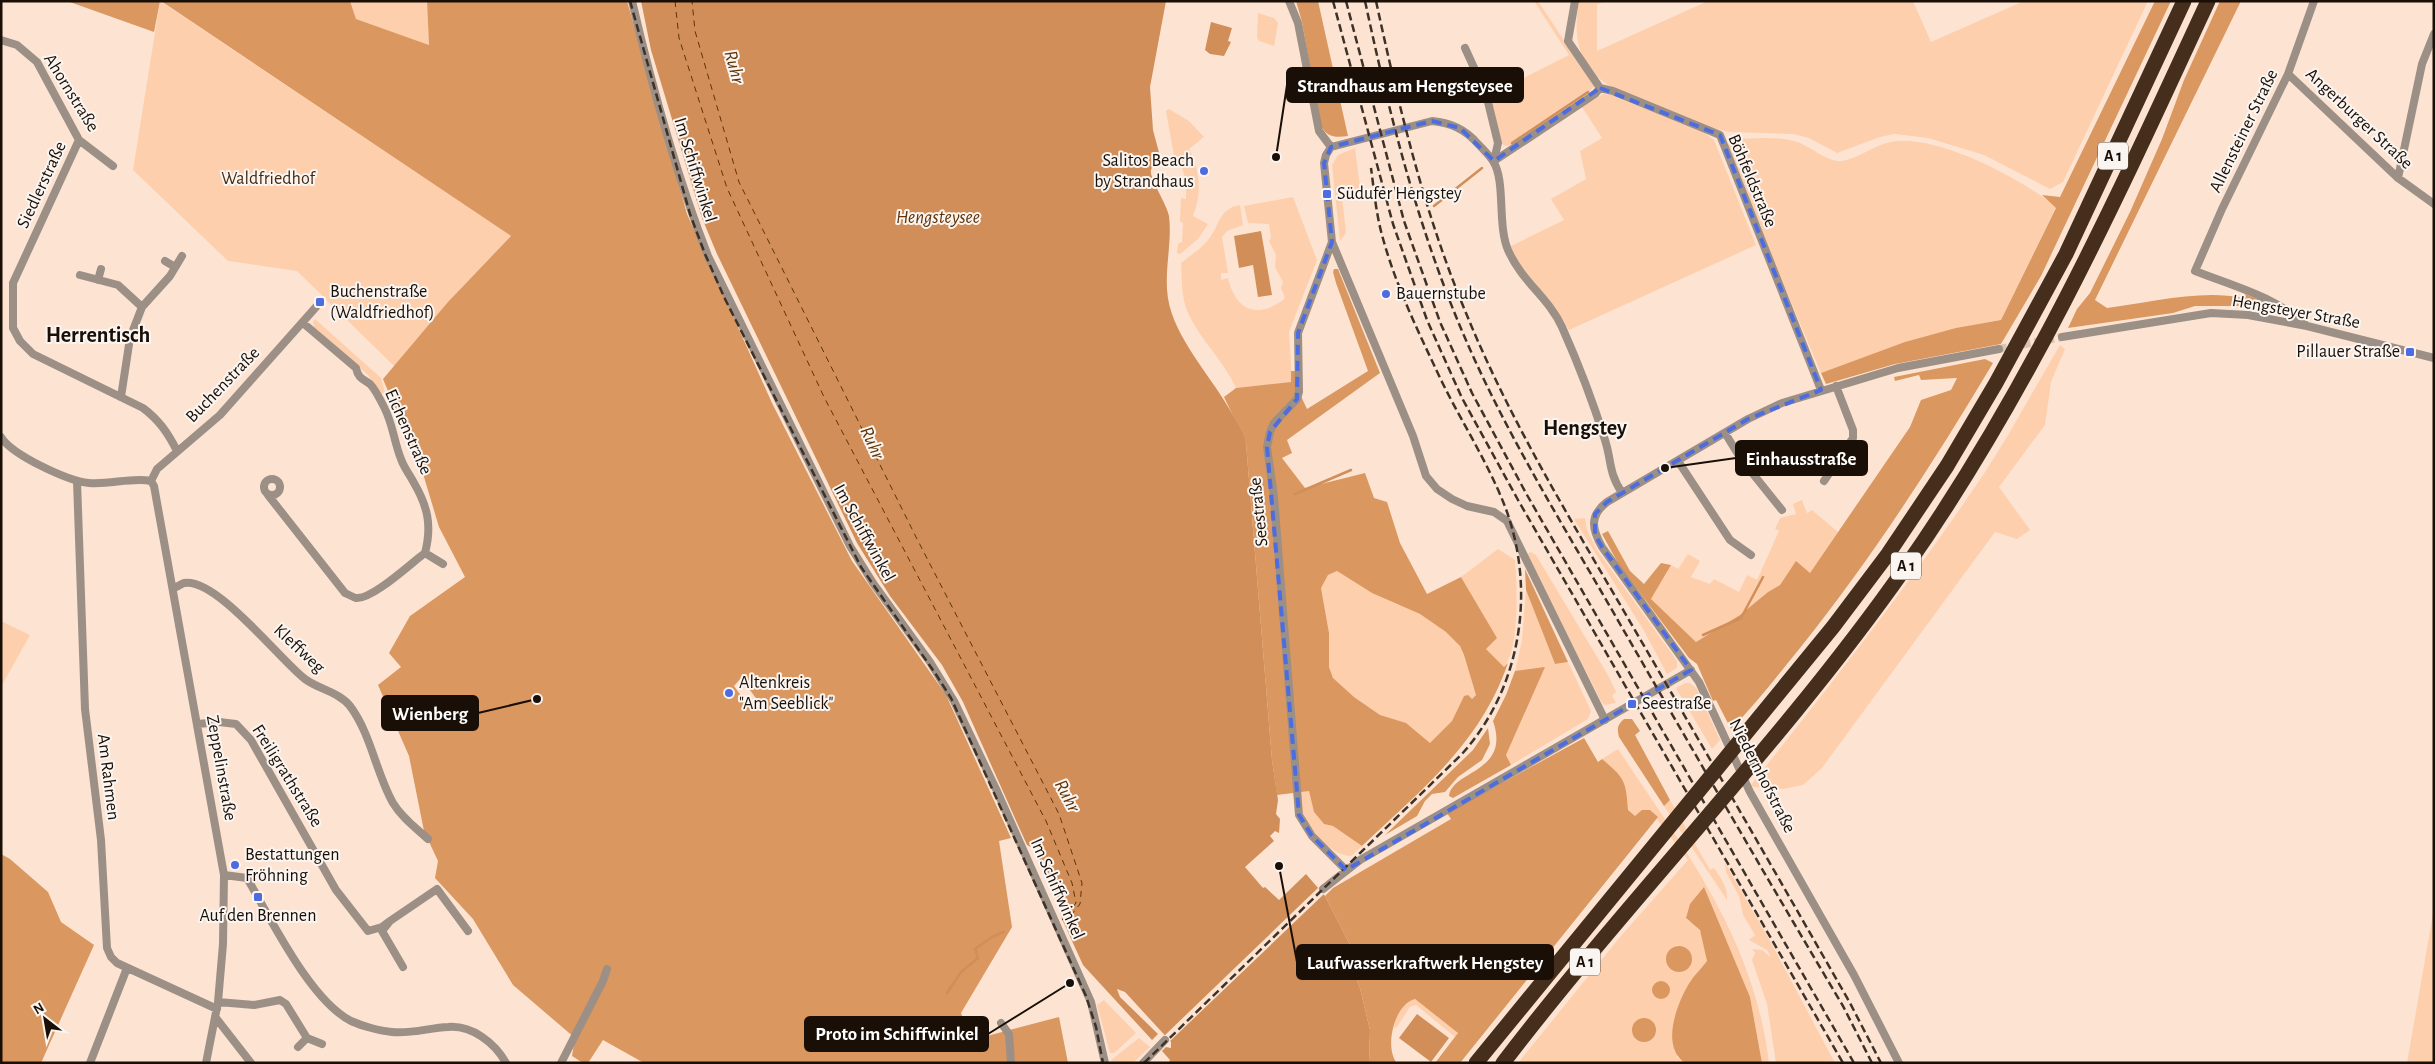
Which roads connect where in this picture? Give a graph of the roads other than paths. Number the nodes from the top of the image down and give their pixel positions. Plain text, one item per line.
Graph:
1 (632, 1) edge
2 (1575, 1) edge
3 (2184, 1) edge
4 (2208, 1) edge
5 (2314, 1) edge
6 (1290, 2) edge
7 (2434, 34) edge
8 (1, 40) edge
9 (1465, 48) dead end
10 (2288, 74) junction
11 (1600, 88) junction
12 (79, 140) junction
13 (1331, 147) junction
14 (1494, 161) junction
15 (113, 166) dead end
16 (2398, 178) junction
17 (2434, 204) edge
18 (1332, 242) junction
19 (182, 256) dead end
20 (165, 261) dead end
21 (176, 268) junction
22 (101, 269) dead end
23 (80, 275) dead end
24 (98, 280) junction
25 (142, 306) junction
26 (316, 307) dead end
27 (302, 323) junction
28 (2307, 326) junction
29 (2062, 337) tunnel mouth
30 (1999, 350) tunnel mouth
31 (2434, 358) edge
32 (1836, 386) junction
33 (1821, 390) junction
34 (121, 396) junction
35 (1725, 433) junction
36 (2, 442) edge
37 (177, 451) junction
38 (1678, 461) junction
39 (77, 481) junction
40 (151, 481) junction
41 (1824, 481) dead end
42 (1622, 493) junction
43 (268, 494) dead end
44 (1782, 510) dead end
45 (425, 553) junction
46 (1751, 555) dead end
47 (443, 564) dead end
48 (174, 588) junction
49 (1690, 670) junction
50 (1605, 720) junction
51 (198, 724) junction
52 (428, 838) dead end
53 (1346, 870) junction
54 (224, 875) junction
55 (1323, 889) dead end
56 (390, 921) junction
57 (468, 931) dead end
58 (403, 967) dead end
59 (127, 968) junction
60 (607, 969) dead end
61 (218, 1005) junction
62 (216, 1018) junction
63 (1001, 1023) dead end
64 (307, 1038) junction
65 (1165, 1040) dead end
66 (322, 1044) dead end
67 (298, 1047) dead end
68 (90, 1063) edge
69 (206, 1063) edge
70 (251, 1063) edge
71 (506, 1063) edge
72 (561, 1063) edge
73 (1011, 1063) edge
74 (1105, 1063) edge
75 (1143, 1063) edge
76 (1476, 1063) edge
77 (1503, 1063) edge
78 (1899, 1063) edge

1 - 74 street, Im Schiffwinkel
2 - 11 street
3 - 76 highway, A 1
4 - 77 highway, A 1
5 - 10 street, Allensteiner Straße
6 - 13 street
7 - 16 street
8 - 12 street, Ahornstraße
9 - 14 street
10 - 16 street, Angerburger Straße
10 - 28 street, Allensteiner Straße
11 - 14 street
11 - 33 street, Böhfeldstraße
12 - 15 street, Ahornstraße
12 - 34 street, Siedlerstraße
13 - 14 street
13 - 18 street, Seestraße
14 - 42 street
16 - 17 street, Angerburger Straße
18 - 50 street, Seestraße
18 - 53 street, Seestraße
19 - 21 street
20 - 21 street
21 - 25 street
22 - 24 street
23 - 24 street
24 - 25 street
25 - 34 street
26 - 27 street, Buchenstraße
27 - 37 street, Buchenstraße
27 - 45 street, Eichenstraße
28 - 29 street, Hengsteyer Straße
28 - 31 street, Hengsteyer Straße
30 - 32 street
32 - 33 street
32 - 41 street
33 - 35 street
34 - 37 street, Siedlerstraße
35 - 38 street
35 - 44 street
36 - 39 street
37 - 40 street, Buchenstraße
38 - 42 street
38 - 46 street
39 - 40 street
39 - 59 street, Am Rahmen
40 - 48 street, Zeppelinstraße
42 - 49 street, Niedernhofstraße
43 - 45 street
45 - 47 street
48 - 51 street, Zeppelinstraße
48 - 52 street, Kleffweg
49 - 50 street
49 - 78 street, Niedernhofstraße
50 - 53 street
51 - 54 street, Zeppelinstraße
51 - 56 street, Freiligrathstraße
53 - 55 street
54 - 61 street, Zeppelinstraße
54 - 71 street
56 - 57 street, Freiligrathstraße
56 - 58 street
59 - 61 street, Am Rahmen
59 - 68 street
60 - 72 street
61 - 62 street, Zeppelinstraße
61 - 64 street, Am Rahmen
62 - 69 street, Zeppelinstraße
62 - 70 street
63 - 73 street
64 - 66 street
64 - 67 street
65 - 75 street

